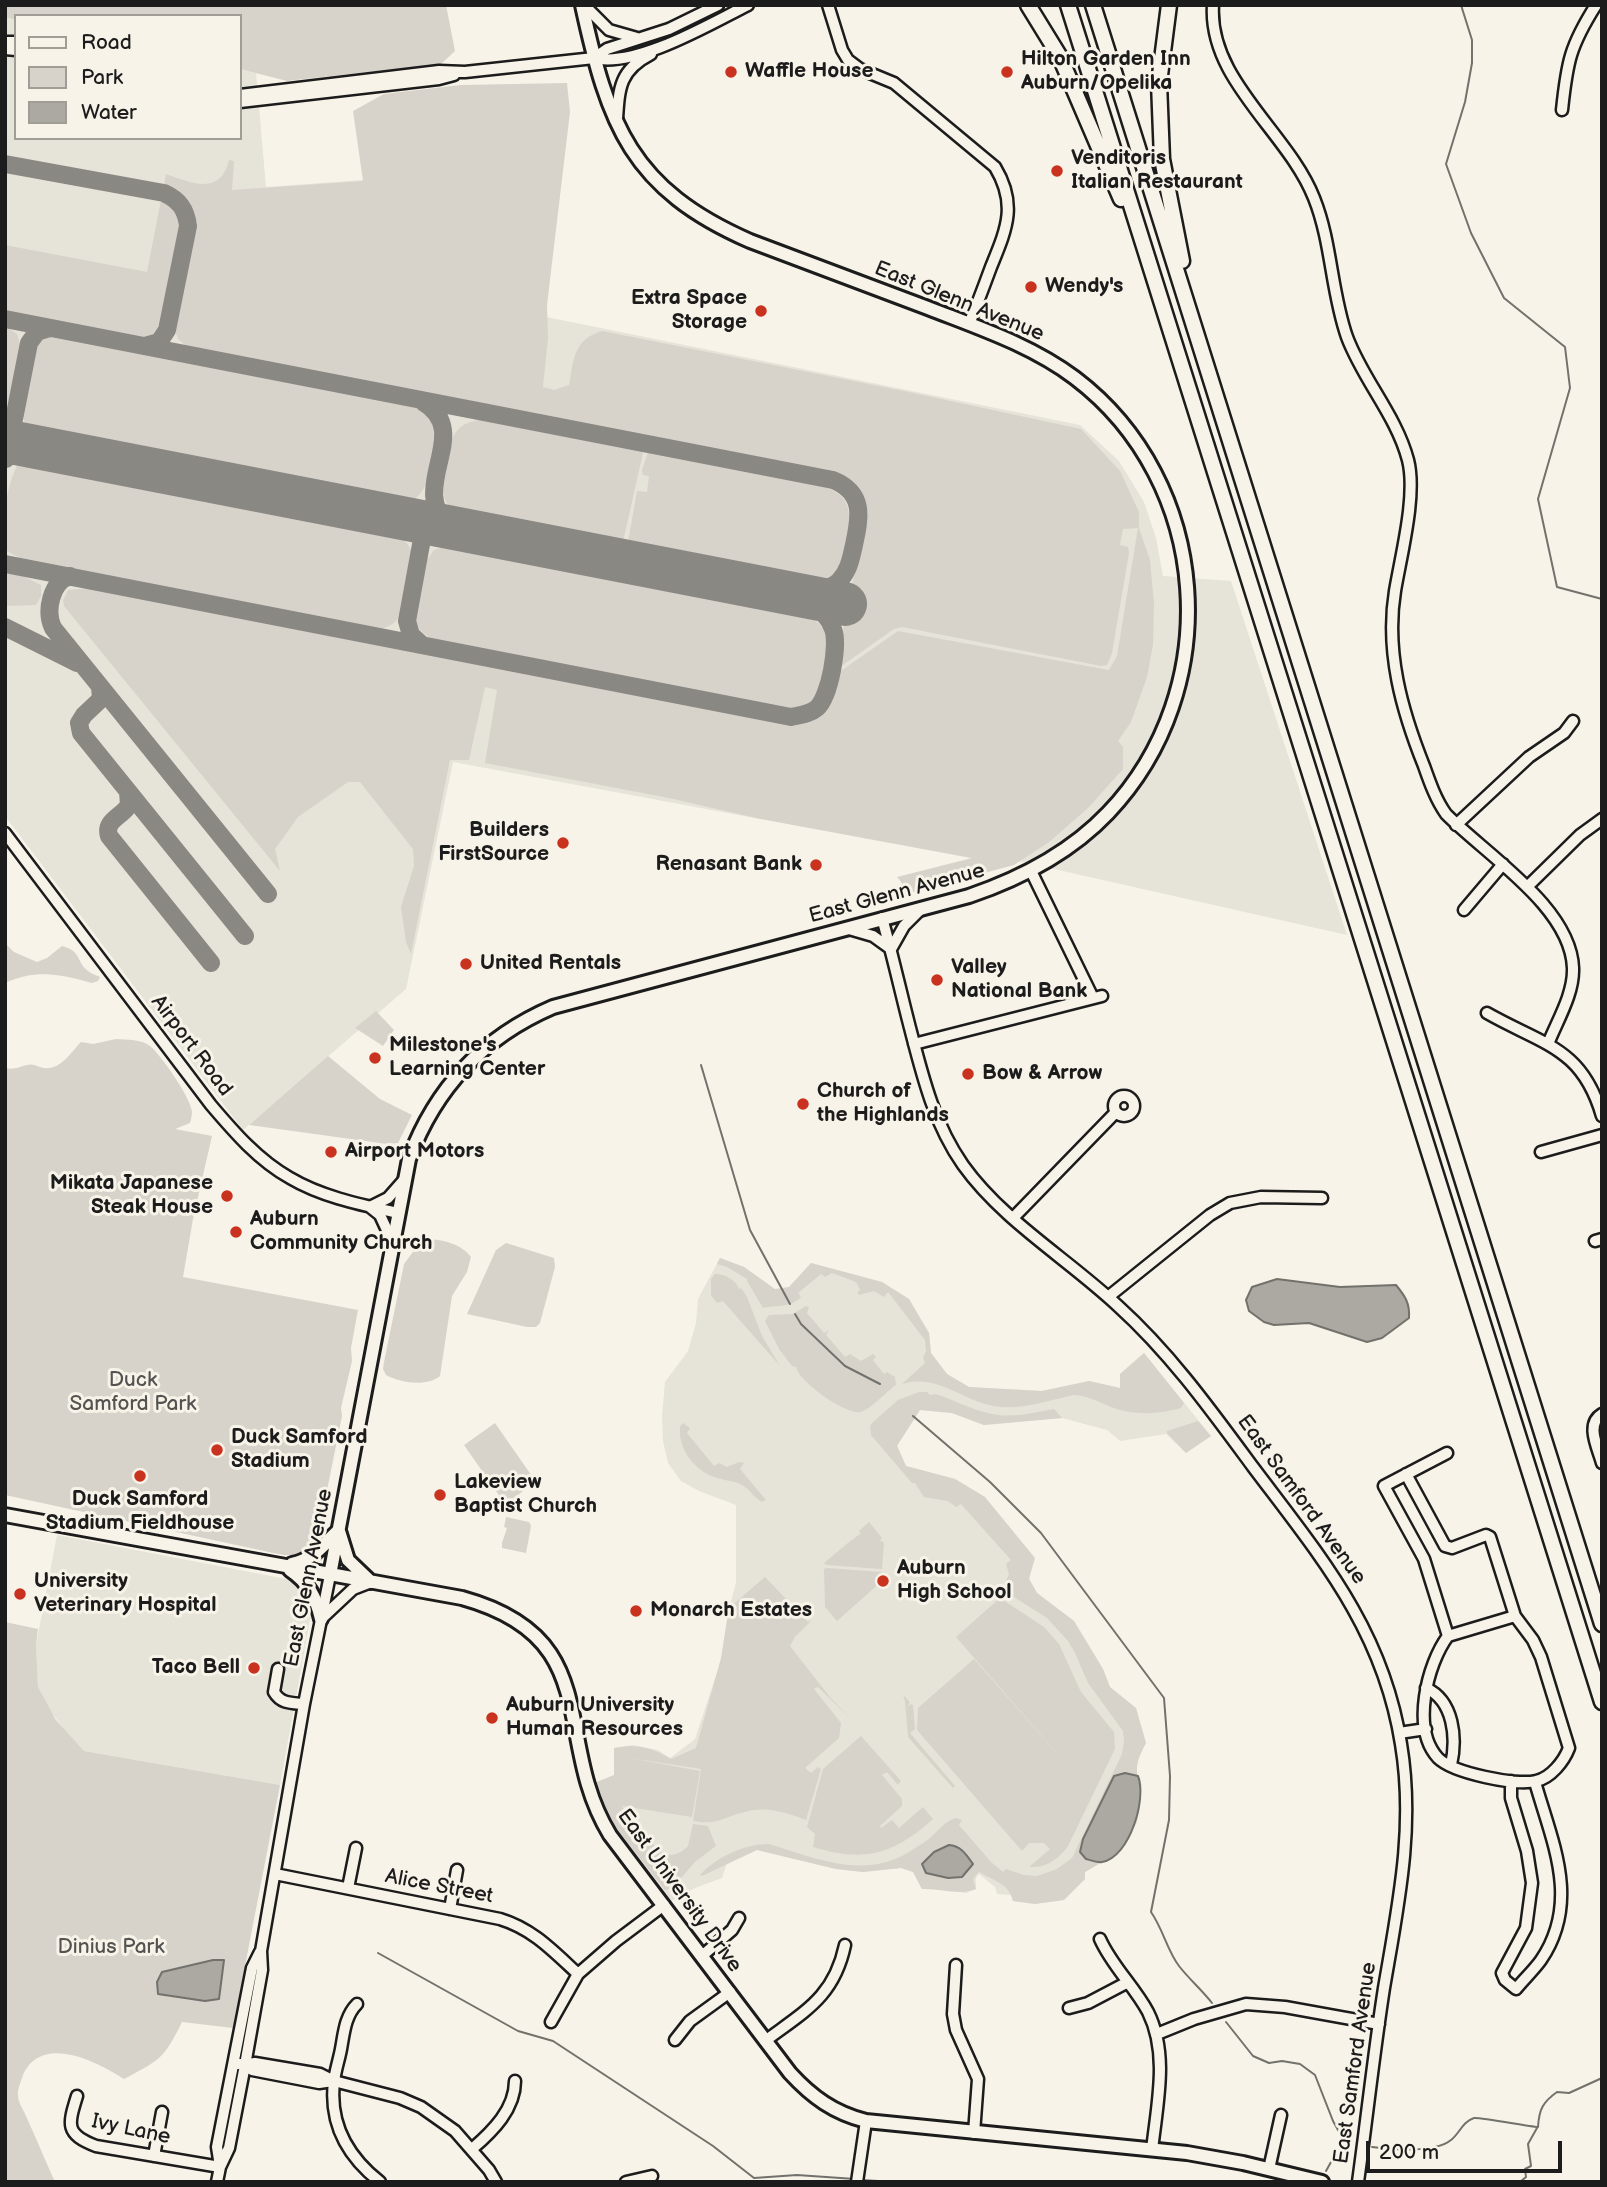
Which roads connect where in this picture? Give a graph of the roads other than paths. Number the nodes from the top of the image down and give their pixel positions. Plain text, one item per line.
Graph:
1 (583, 5) edge
2 (718, 5) edge
3 (748, 5) edge
4 (1028, 5) edge
5 (1068, 5) edge
6 (1093, 5) edge
7 (1169, 5) edge
8 (1213, 5) edge
9 (1596, 5) edge
10 (828, 6) edge
11 (645, 38) junction
12 (670, 44) junction
13 (594, 58) junction
14 (465, 72) junction
15 (242, 95) edge
16 (242, 102) edge
17 (1562, 110) dead end
18 (617, 127) junction
19 (969, 324) junction
20 (1171, 331) junction
21 (1198, 338) junction
22 (1573, 721) dead end
23 (1602, 819) edge
24 (1457, 825) junction
25 (5, 834) edge
26 (1503, 864) junction
27 (1031, 871) junction
28 (1528, 886) junction
29 (922, 908) junction
30 (1464, 910) dead end
31 (883, 918) junction
32 (845, 928) junction
33 (891, 949) junction
34 (1487, 1013) dead end
35 (914, 1044) junction
36 (1548, 1044) junction
37 (1116, 1112) dead end
38 (1602, 1116) edge
39 (1602, 1135) edge
40 (1541, 1152) dead end
41 (404, 1180) junction
42 (1322, 1198) dead end
43 (370, 1207) junction
44 (398, 1213) junction
45 (1013, 1218) junction
46 (393, 1241) junction
47 (1108, 1297) junction
48 (1602, 1414) edge
49 (1447, 1453) dead end
50 (1602, 1463) edge
51 (1406, 1475) junction
52 (5, 1515) edge
53 (338, 1531) junction
54 (284, 1566) junction
55 (330, 1575) junction
56 (371, 1582) junction
57 (1515, 1616) junction
58 (321, 1619) junction
59 (1602, 1624) edge
60 (1448, 1636) junction
61 (278, 1670) dead end
62 (1426, 1688) junction
63 (1602, 1702) edge
64 (304, 1704) junction
65 (1426, 1729) junction
66 (1399, 1733) junction
67 (1451, 1765) junction
68 (1511, 1781) junction
69 (1535, 1782) junction
70 (356, 1848) dead end
71 (457, 1870) dead end
72 (275, 1874) junction
73 (348, 1888) junction
74 (664, 1905) junction
75 (450, 1909) junction
76 (739, 1918) dead end
77 (1100, 1939) dead end
78 (845, 1945) dead end
79 (261, 1951) junction
80 (702, 1955) junction
81 (956, 1965) dead end
82 (578, 1974) junction
83 (1128, 1982) junction
84 (730, 1992) junction
85 (357, 2004) dead end
86 (1069, 2008) dead end
87 (551, 2022) dead end
88 (1379, 2024) junction
89 (1157, 2034) junction
90 (675, 2040) dead end
91 (765, 2041) junction
92 (234, 2063) junction
93 (245, 2065) junction
94 (334, 2081) junction
95 (515, 2081) dead end
96 (77, 2096) dead end
97 (162, 2112) dead end
98 (1282, 2115) dead end
99 (866, 2122) junction
100 (974, 2133) junction
101 (472, 2148) junction
102 (1152, 2150) junction
103 (154, 2156) junction
104 (220, 2167) junction
105 (1269, 2169) junction
106 (652, 2176) dead end
107 (857, 2178) edge
108 (218, 2182) edge
109 (380, 2182) edge
110 (496, 2182) edge
111 (626, 2182) edge
112 (1322, 2182) edge
113 (1358, 2182) edge

1 - 11 street
1 - 13 main road, East Glenn Avenue
2 - 11 street
3 - 12 street
4 - 20 highway
5 - 20 highway
6 - 21 highway
7 - 21 highway
8 - 24 street
9 - 17 street
10 - 19 street
11 - 13 street
12 - 13 street
12 - 18 street
13 - 14 street
13 - 18 main road, East Glenn Avenue
14 - 15 street
14 - 16 street
18 - 19 main road, East Glenn Avenue
19 - 27 main road, East Glenn Avenue
20 - 63 highway
21 - 59 highway
22 - 24 street
23 - 28 street
24 - 26 street
25 - 43 street, Airport Road
26 - 28 street
26 - 30 street
27 - 29 main road, East Glenn Avenue
27 - 35 street
28 - 36 street
29 - 31 main road, East Glenn Avenue
29 - 33 street
31 - 32 main road, East Glenn Avenue
31 - 33 street, East Samford Avenue
32 - 33 street
32 - 41 main road, East Glenn Avenue
33 - 35 street, East Samford Avenue
34 - 36 street
35 - 45 street, East Samford Avenue
36 - 38 street
37 - 45 street
39 - 40 street
41 - 43 street
41 - 44 main road, East Glenn Avenue
42 - 47 street
43 - 44 street, Airport Road
43 - 46 street
44 - 46 main road, East Glenn Avenue
45 - 47 street, East Samford Avenue
46 - 53 main road, East Glenn Avenue
47 - 66 street, East Samford Avenue
48 - 50 street
49 - 51 street
51 - 57 street
51 - 60 street
52 - 54 main road, East University Drive
53 - 54 main road
53 - 55 main road, East Glenn Avenue
53 - 56 main road
54 - 55 main road, East University Drive
54 - 58 main road
55 - 56 main road, East University Drive
55 - 58 street, East Glenn Avenue
56 - 58 street
56 - 74 main road, East University Drive
57 - 60 street
57 - 69 street
58 - 64 street, East Glenn Avenue
60 - 62 street
61 - 64 street
62 - 65 street
62 - 67 street
64 - 72 street, East Glenn Avenue
65 - 66 street
65 - 67 street
66 - 88 street, East Samford Avenue
67 - 68 street
68 - 69 street
68 - 69 street
70 - 73 street
71 - 75 street
72 - 73 street, Alice Street
72 - 79 street, East Glenn Avenue
73 - 75 street, Alice Street
74 - 80 main road, East University Drive
74 - 82 street
75 - 82 street, Alice Street
76 - 80 street
77 - 83 street
78 - 91 street
79 - 92 street, East Glenn Avenue
79 - 93 street, East Glenn Avenue
80 - 84 main road, East University Drive
81 - 100 street
82 - 87 street
83 - 86 street
83 - 89 street
84 - 90 street
84 - 91 main road, East University Drive
85 - 94 street
88 - 89 street
88 - 113 street, East Samford Avenue
89 - 102 street
91 - 99 main road, East University Drive
92 - 93 street
92 - 104 street, East Glenn Avenue
93 - 94 street
93 - 104 street, East Glenn Avenue
94 - 101 street
94 - 109 street
95 - 101 street
96 - 103 street, Ivy Lane
97 - 103 street
98 - 105 street
99 - 100 main road, East University Drive
99 - 107 street
100 - 102 main road, East University Drive
101 - 110 street
102 - 105 main road, East University Drive
103 - 104 street, Ivy Lane
104 - 108 street, East Glenn Avenue
105 - 112 main road, East University Drive
106 - 111 street

